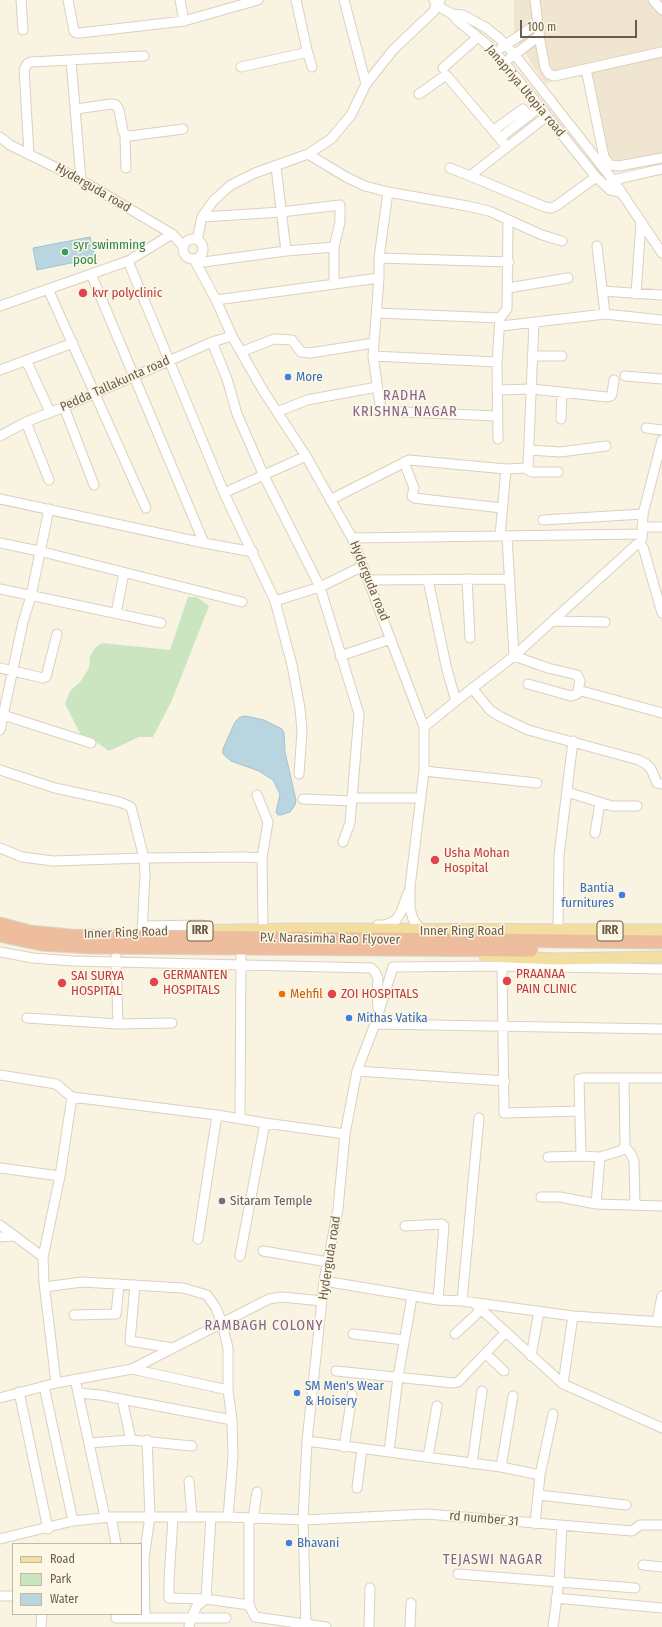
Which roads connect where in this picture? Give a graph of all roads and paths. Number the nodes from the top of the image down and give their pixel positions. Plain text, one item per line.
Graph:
1 (21, 0) edge
2 (68, 0) edge
3 (180, 0) edge
4 (258, 0) edge
5 (296, 0) edge
6 (344, 0) edge
7 (535, 0) edge
8 (653, 0) edge
9 (437, 2) edge
10 (662, 10) edge
11 (452, 14) junction
12 (184, 21) junction
13 (537, 24) junction
14 (23, 30) dead end
15 (539, 36) junction
16 (480, 40) junction
17 (506, 45) junction
18 (308, 50) junction
19 (662, 52) edge
20 (495, 53) junction
21 (515, 55) junction
22 (144, 56) dead end
23 (70, 60) junction
24 (504, 62) junction
25 (241, 67) dead end
26 (312, 67) dead end
27 (447, 68) dead end
28 (586, 69) junction
29 (366, 84) junction
30 (419, 94) dead end
31 (537, 103) junction
32 (76, 109) junction
33 (526, 114) junction
34 (547, 116) junction
35 (533, 127) junction
36 (182, 129) dead end
37 (494, 130) junction
38 (555, 132) dead end
39 (125, 135) junction
40 (0, 137) edge
41 (500, 138) junction
42 (507, 147) junction
43 (29, 153) junction
44 (308, 154) junction
45 (662, 158) edge
46 (276, 166) junction
47 (126, 168) dead end
48 (450, 168) dead end
49 (662, 169) edge
50 (591, 175) junction
51 (470, 176) junction
52 (81, 180) junction
53 (613, 180) junction
54 (605, 186) junction
55 (388, 192) junction
56 (622, 193) junction
57 (281, 212) junction
58 (202, 217) junction
59 (508, 221) junction
60 (641, 222) junction
61 (172, 234) junction
62 (197, 240) junction
63 (562, 241) dead end
64 (183, 246) junction
65 (596, 246) dead end
66 (334, 247) junction
67 (286, 251) junction
68 (662, 253) edge
69 (379, 258) junction
70 (128, 261) junction
71 (195, 261) junction
72 (509, 262) junction
73 (91, 274) junction
74 (379, 278) junction
75 (568, 278) dead end
76 (334, 284) junction
77 (508, 288) junction
78 (48, 289) junction
79 (602, 291) junction
80 (636, 294) junction
81 (662, 295) edge
82 (216, 300) junction
83 (0, 306) edge
84 (377, 312) junction
85 (604, 314) junction
86 (662, 320) edge
87 (501, 322) junction
88 (534, 322) junction
89 (232, 336) junction
90 (212, 342) junction
91 (73, 343) junction
92 (374, 343) junction
93 (241, 352) junction
94 (373, 356) junction
95 (532, 356) junction
96 (562, 356) dead end
97 (26, 360) junction
98 (170, 360) junction
99 (497, 362) junction
100 (0, 370) edge
101 (625, 376) dead end
102 (133, 377) junction
103 (662, 379) edge
104 (614, 380) dead end
105 (377, 388) junction
106 (532, 389) junction
107 (497, 390) junction
108 (562, 392) junction
109 (95, 394) junction
110 (64, 407) junction
111 (50, 412) junction
112 (277, 412) junction
113 (497, 416) junction
114 (561, 419) dead end
115 (26, 422) junction
116 (646, 428) dead end
117 (662, 430) edge
118 (0, 436) edge
119 (498, 439) dead end
120 (662, 440) edge
121 (606, 446) dead end
122 (529, 450) junction
123 (306, 456) junction
124 (404, 462) junction
125 (525, 468) junction
126 (506, 469) junction
127 (558, 472) dead end
128 (264, 476) junction
129 (49, 480) dead end
130 (94, 485) dead end
131 (224, 493) junction
132 (0, 499) edge
133 (332, 499) junction
134 (146, 508) dead end
135 (502, 508) junction
136 (48, 509) junction
137 (643, 514) junction
138 (542, 520) dead end
139 (662, 527) edge
140 (503, 536) junction
141 (352, 538) junction
142 (641, 538) junction
143 (0, 543) edge
144 (204, 544) junction
145 (39, 551) junction
146 (253, 552) junction
147 (363, 566) junction
148 (124, 573) junction
149 (468, 579) junction
150 (510, 579) junction
151 (370, 580) junction
152 (428, 580) junction
153 (658, 582) edge
154 (320, 587) junction
155 (0, 589) edge
156 (31, 596) junction
157 (275, 601) junction
158 (242, 602) dead end
159 (662, 613) edge
160 (116, 614) junction
161 (553, 621) junction
162 (605, 622) dead end
163 (161, 623) dead end
164 (57, 634) dead end
165 (470, 638) dead end
166 (392, 639) junction
167 (340, 656) junction
168 (514, 656) junction
169 (0, 668) edge
170 (12, 670) junction
171 (528, 684) dead end
172 (472, 688) junction
173 (578, 690) junction
174 (456, 701) junction
175 (662, 713) edge
176 (1, 715) edge
177 (424, 727) junction
178 (0, 730) edge
179 (573, 741) junction
180 (91, 743) dead end
181 (0, 770) edge
182 (424, 771) junction
183 (299, 774) dead end
184 (537, 783) dead end
185 (662, 784) edge
186 (567, 792) junction
187 (257, 795) dead end
188 (422, 798) junction
189 (303, 799) dead end
190 (352, 800) junction
191 (600, 803) junction
192 (637, 806) dead end
193 (595, 833) dead end
194 (343, 842) dead end
195 (0, 848) edge
196 (144, 858) junction
197 (262, 858) junction
198 (410, 887) junction
199 (0, 923) edge
200 (263, 925) junction
201 (662, 925) edge
202 (142, 929) junction
203 (632, 930) junction
204 (662, 930) edge
205 (425, 931) junction
206 (558, 931) junction
207 (0, 935) edge
208 (0, 940) edge
209 (662, 942) edge
210 (662, 951) edge
211 (0, 952) edge
212 (116, 956) junction
213 (662, 957) edge
214 (241, 960) junction
215 (502, 966) junction
216 (662, 969) edge
217 (379, 1011) junction
218 (27, 1018) dead end
219 (172, 1023) dead end
220 (118, 1024) junction
221 (375, 1024) junction
222 (502, 1027) junction
223 (662, 1029) edge
224 (357, 1071) junction
225 (0, 1075) edge
226 (624, 1078) junction
227 (662, 1078) edge
228 (505, 1081) junction
229 (72, 1097) junction
230 (580, 1111) junction
231 (217, 1115) junction
232 (479, 1118) dead end
233 (240, 1119) junction
234 (265, 1123) junction
235 (345, 1134) junction
236 (625, 1147) junction
237 (581, 1156) junction
238 (548, 1157) dead end
239 (600, 1157) junction
240 (0, 1168) edge
241 (60, 1176) junction
242 (541, 1197) dead end
243 (596, 1204) junction
244 (635, 1205) junction
245 (658, 1206) edge
246 (662, 1214) edge
247 (0, 1225) edge
248 (405, 1226) dead end
249 (14, 1236) junction
250 (0, 1237) edge
251 (198, 1239) dead end
252 (263, 1251) dead end
253 (240, 1256) dead end
254 (43, 1257) junction
255 (328, 1262) junction
256 (324, 1281) junction
257 (119, 1284) junction
258 (135, 1285) junction
259 (45, 1287) junction
260 (662, 1296) edge
261 (412, 1297) junction
262 (438, 1300) junction
263 (322, 1301) junction
264 (462, 1301) junction
265 (474, 1304) junction
266 (481, 1310) junction
267 (540, 1312) junction
268 (74, 1315) dead end
269 (573, 1316) junction
270 (660, 1322) edge
271 (222, 1323) junction
272 (505, 1333) junction
273 (353, 1334) dead end
274 (455, 1334) dead end
275 (404, 1340) junction
276 (173, 1348) junction
277 (486, 1354) junction
278 (531, 1356) junction
279 (132, 1369) junction
280 (336, 1371) dead end
281 (504, 1371) dead end
282 (398, 1377) junction
283 (75, 1379) junction
284 (56, 1383) junction
285 (563, 1384) junction
286 (44, 1386) junction
287 (228, 1390) junction
288 (482, 1391) dead end
289 (19, 1392) junction
290 (79, 1392) junction
291 (352, 1395) dead end
292 (513, 1396) dead end
293 (0, 1398) edge
294 (122, 1399) junction
295 (437, 1406) dead end
296 (553, 1414) dead end
297 (232, 1420) junction
298 (662, 1428) edge
299 (131, 1440) junction
300 (148, 1440) junction
301 (307, 1441) junction
302 (89, 1443) junction
303 (192, 1446) dead end
304 (344, 1446) junction
305 (362, 1449) junction
306 (389, 1452) junction
307 (428, 1457) junction
308 (472, 1464) junction
309 (501, 1467) junction
310 (540, 1475) junction
311 (189, 1481) dead end
312 (357, 1488) dead end
313 (257, 1492) dead end
314 (539, 1495) junction
315 (626, 1505) dead end
316 (150, 1516) junction
317 (108, 1517) junction
318 (173, 1517) junction
319 (192, 1517) junction
320 (211, 1517) junction
321 (228, 1517) junction
322 (251, 1518) junction
323 (303, 1520) junction
324 (73, 1521) junction
325 (535, 1524) junction
326 (662, 1525) edge
327 (562, 1526) junction
328 (48, 1529) junction
329 (0, 1539) edge
330 (116, 1543) edge
331 (643, 1565) dead end
332 (662, 1567) edge
333 (458, 1574) dead end
334 (559, 1581) junction
335 (370, 1588) dead end
336 (635, 1588) dead end
337 (0, 1596) edge
338 (12, 1596) edge
339 (556, 1598) junction
340 (206, 1599) junction
341 (411, 1603) dead end
342 (249, 1605) junction
343 (662, 1608) edge
344 (42, 1615) edge
345 (145, 1618) junction
346 (226, 1618) dead end
347 (116, 1620) edge
348 (190, 1623) edge
349 (306, 1626) edge
350 (41, 1627) edge
351 (326, 1627) edge
352 (369, 1627) edge
353 (410, 1627) edge
354 (553, 1627) edge

1 - 14 street
2 - 12 street
3 - 12 street
4 - 12 street
5 - 18 street
6 - 29 street
7 - 13 street
8 - 10 street
9 - 11 street
9 - 29 street
11 - 16 street, Janapriya Utopia road
11 - 17 street, Janapriya Utopia road
13 - 15 street
13 - 17 street
15 - 21 street
15 - 28 street
16 - 20 street, Janapriya Utopia road
16 - 27 street
17 - 20 street
17 - 21 street, Janapriya Utopia road
18 - 25 street
18 - 26 street
19 - 28 street
20 - 24 street, Janapriya Utopia road
21 - 24 street
21 - 53 street, Janapriya Utopia road
22 - 23 street
23 - 32 street
23 - 43 street
24 - 31 street, Janapriya Utopia road
28 - 45 street
29 - 44 street
30 - 37 street
31 - 33 street
31 - 34 street, Janapriya Utopia road
32 - 39 street
32 - 52 street
33 - 35 street
33 - 37 street
33 - 41 street
34 - 35 street
34 - 50 street, Janapriya Utopia road
35 - 42 street
36 - 39 street
37 - 41 street
38 - 50 street
39 - 47 street
40 - 43 street, Hyderguda road
41 - 42 street
42 - 51 street
43 - 52 street, Hyderguda road
44 - 46 street
44 - 55 street
46 - 57 street
46 - 58 street
48 - 51 street
49 - 53 street
50 - 51 street
50 - 54 street, Janapriya Utopia road
52 - 61 street, Hyderguda road
53 - 54 street
53 - 56 street, Janapriya Utopia road
54 - 56 street, Janapriya Utopia road
55 - 59 street
55 - 69 street
56 - 60 street, Janapriya Utopia road
57 - 58 street
57 - 66 street
57 - 67 street
58 - 62 street
59 - 63 street
59 - 72 street
60 - 68 street, Janapriya Utopia road
60 - 80 street
61 - 64 street, Hyderguda road
61 - 70 street
62 - 64 street
62 - 71 street
64 - 71 street
65 - 79 street
66 - 67 street
66 - 76 street
67 - 71 street
69 - 72 street
69 - 74 street
70 - 73 street
70 - 98 street
71 - 82 street, Hyderguda road
72 - 77 street
73 - 78 street
73 - 102 street
74 - 76 street
74 - 84 street
75 - 77 street
76 - 82 street
77 - 87 street
78 - 83 street
78 - 91 street
79 - 80 street
79 - 85 street
80 - 81 street
82 - 89 street, Hyderguda road
84 - 87 street
84 - 92 street
85 - 86 street
85 - 88 street
87 - 88 street
87 - 99 street
88 - 95 street
89 - 90 street, Pedda Tallakunta road
89 - 93 street, Hyderguda road
90 - 98 street, Pedda Tallakunta road
90 - 128 street
91 - 97 street
91 - 109 street
92 - 93 street
92 - 94 street
93 - 112 street, Hyderguda road
94 - 99 street
94 - 105 street
95 - 96 street
95 - 106 street
97 - 100 street
97 - 111 street
98 - 102 street, Pedda Tallakunta road
98 - 131 street
99 - 107 street
101 - 103 street
102 - 109 street, Pedda Tallakunta road
102 - 144 street
104 - 108 street
105 - 112 street
105 - 113 street
106 - 107 street
106 - 108 street
106 - 122 street
107 - 113 street
108 - 114 street
109 - 110 street, Pedda Tallakunta road
109 - 134 street
110 - 111 street, Pedda Tallakunta road
110 - 130 street
111 - 115 street, Pedda Tallakunta road
112 - 123 street, Hyderguda road
113 - 119 street
115 - 118 street, Pedda Tallakunta road
115 - 129 street
116 - 117 street
120 - 137 street
121 - 122 street
122 - 125 street
123 - 128 street
123 - 133 street, Hyderguda road
124 - 126 street
124 - 133 street
124 - 135 street
125 - 126 street
125 - 127 street
126 - 135 street
128 - 131 street
128 - 154 street
131 - 146 street
132 - 136 street
133 - 141 street, Hyderguda road
135 - 140 street
136 - 144 street
136 - 145 street
137 - 138 street
137 - 142 street
139 - 142 street
140 - 141 street
140 - 142 street
140 - 150 street
141 - 147 street, Hyderguda road
142 - 153 street
142 - 161 street
143 - 145 street
144 - 146 street
145 - 148 street
145 - 156 street
146 - 157 street
147 - 151 street, Hyderguda road
147 - 154 street
148 - 158 street
148 - 160 street
149 - 150 street
149 - 152 street
149 - 165 street
150 - 168 street
151 - 152 street
151 - 166 street, Hyderguda road
152 - 174 street
153 - 159 street
154 - 157 street
154 - 167 street
155 - 156 street
156 - 160 street
156 - 170 street
157 - 183 street
160 - 163 street
161 - 162 street
161 - 168 street
164 - 170 street
166 - 167 street
166 - 177 street, Hyderguda road
167 - 190 street
168 - 172 street
168 - 173 street
169 - 170 street
170 - 176 street
171 - 173 street
172 - 174 street
172 - 179 street
173 - 175 street
174 - 177 street
176 - 178 street
176 - 180 street
177 - 182 street, Hyderguda road
179 - 185 street
179 - 186 street
181 - 196 street
182 - 184 street
182 - 188 street, Hyderguda road
186 - 191 street
186 - 206 street
187 - 197 street
188 - 190 street
188 - 198 street, Hyderguda road
189 - 190 street
190 - 194 street
191 - 192 street
191 - 193 street
195 - 196 street
196 - 197 street
196 - 202 street
197 - 200 street
198 - 200 street
198 - 205 street, Hyderguda road
199 - 202 main road, Inner Ring Road / IRR
199 - 209 highway, P.V. Narasimha Rao Flyover
200 - 202 street
201 - 203 street
202 - 205 main road, Inner Ring Road / IRR
203 - 204 main road, Inner Ring Road / IRR
203 - 206 main road, Inner Ring Road / IRR
205 - 206 main road, Inner Ring Road / IRR
207 - 210 highway, P.V. Narasimha Rao Flyover
208 - 212 main road, Inner Ring Road / IRR
211 - 212 street
212 - 214 main road, Inner Ring Road / IRR
212 - 220 street
213 - 214 main road, Inner Ring Road / IRR
214 - 217 street
214 - 233 street
215 - 216 street
215 - 217 street, Hyderguda road
215 - 222 street
217 - 221 street, Hyderguda road
218 - 220 street
219 - 220 street
221 - 222 street
221 - 224 street, Hyderguda road
222 - 223 street
222 - 228 street
224 - 228 street
224 - 235 street, Hyderguda road
225 - 229 street
226 - 227 street
226 - 230 street
226 - 236 street
228 - 230 street
229 - 231 street
229 - 241 street
230 - 237 street
231 - 233 street
231 - 251 street
232 - 264 street
233 - 234 street
234 - 235 street
234 - 253 street
235 - 255 street, Hyderguda road
236 - 239 street
236 - 244 street
237 - 238 street
237 - 239 street
239 - 243 street
240 - 241 street
241 - 254 street
242 - 243 street
243 - 244 street
244 - 245 street
245 - 246 street
247 - 249 street
248 - 262 street
249 - 250 street
249 - 254 street
252 - 255 street
254 - 259 street
255 - 256 street, Hyderguda road
256 - 261 street
256 - 263 street, Hyderguda road
257 - 258 street
257 - 259 street
257 - 268 street
258 - 271 street
258 - 276 street
259 - 284 street
260 - 270 street
261 - 262 street
261 - 275 street
262 - 264 street
263 - 271 street
263 - 301 street, Hyderguda road
264 - 265 street
265 - 266 street
265 - 267 street
266 - 272 street
266 - 274 street
267 - 269 street
267 - 278 street
269 - 270 street
269 - 285 street
271 - 276 street
271 - 287 street
272 - 277 street
272 - 278 street
273 - 275 street
275 - 282 street
276 - 279 street
277 - 281 street
277 - 282 street
278 - 285 street
279 - 283 street
279 - 287 street
280 - 282 street
282 - 306 street
283 - 284 street
283 - 290 street
284 - 286 street
285 - 298 street
286 - 289 street
286 - 324 street
287 - 297 street
288 - 308 street
289 - 293 street
289 - 328 street
290 - 294 street
290 - 302 street
291 - 304 street
292 - 309 street
294 - 297 street
294 - 299 street
295 - 307 street
296 - 310 street
297 - 321 street
299 - 300 street
299 - 302 street
300 - 303 street
300 - 316 street
301 - 304 street
301 - 323 street, Hyderguda road
302 - 317 street
304 - 305 street
305 - 306 street
305 - 312 street
306 - 307 street
307 - 308 street
308 - 309 street
309 - 310 street
310 - 314 street
311 - 319 street
313 - 322 street
314 - 315 street
314 - 325 street
316 - 317 street, rd number 31
316 - 318 street, rd number 31
316 - 345 street
317 - 324 street, rd number 31
317 - 330 street
318 - 319 street, rd number 31
318 - 340 street
319 - 320 street, rd number 31
320 - 321 street, rd number 31
320 - 340 street
321 - 322 street, rd number 31
322 - 323 street, rd number 31
322 - 342 street
323 - 325 street, rd number 31
323 - 349 street, Hyderguda road
324 - 328 street, rd number 31
325 - 327 street, rd number 31
326 - 327 street, rd number 31
327 - 334 street
328 - 329 street, rd number 31
331 - 332 street
333 - 334 street
334 - 336 street
334 - 339 street
335 - 352 street
337 - 338 street
339 - 343 street
339 - 354 street
340 - 342 street
340 - 348 street
341 - 353 street
342 - 349 street
344 - 350 street
345 - 347 street
345 - 348 street
346 - 348 street
349 - 351 street

